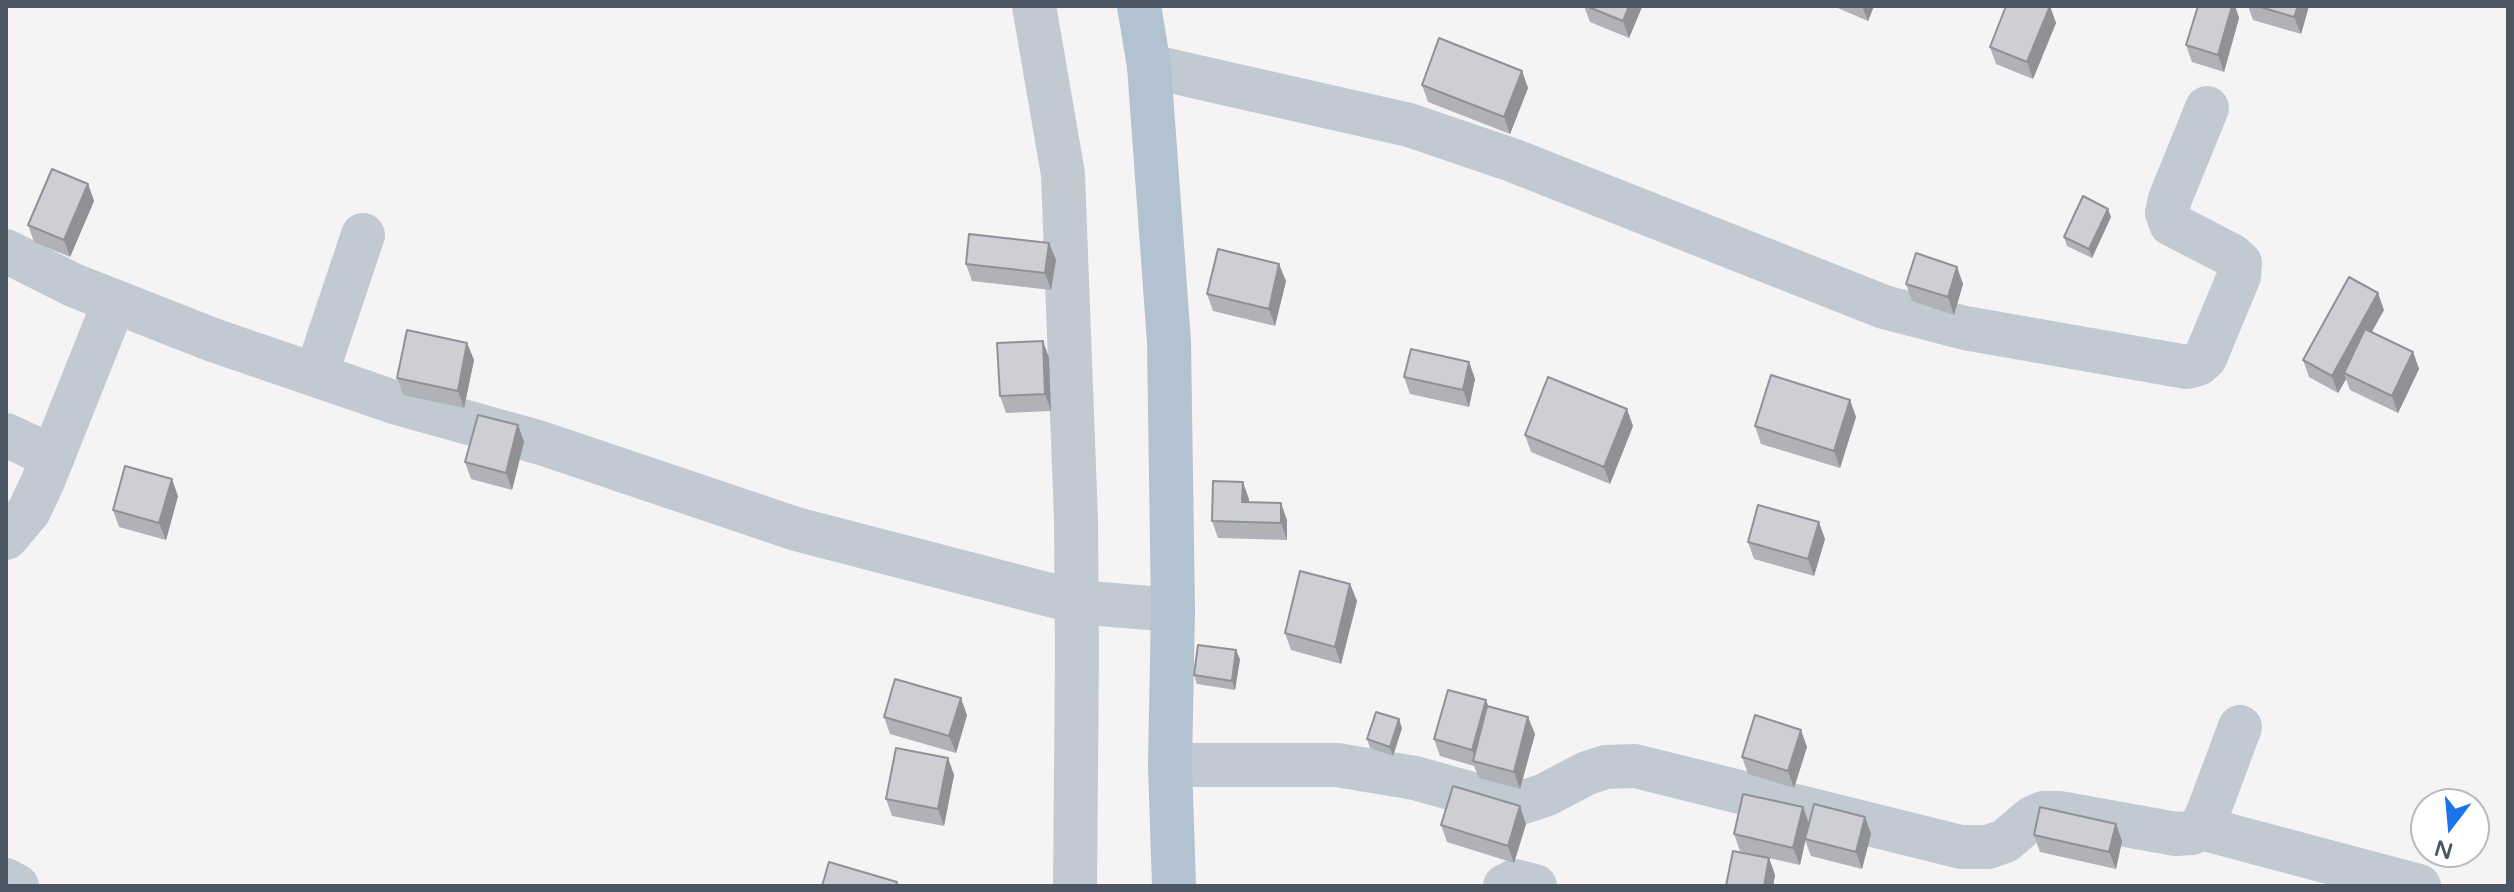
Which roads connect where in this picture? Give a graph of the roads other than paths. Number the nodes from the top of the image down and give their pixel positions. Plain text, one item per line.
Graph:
1 (1034, 6) edge
2 (1139, 6) edge
3 (1149, 66) junction
4 (2207, 108) dead end
5 (363, 235) dead end
6 (6, 251) edge
7 (114, 303) junction
8 (316, 375) junction
9 (6, 435) edge
10 (53, 457) junction
11 (6, 538) edge
12 (1125, 606) junction
13 (2240, 727) dead end
14 (1170, 765) junction
15 (2202, 825) junction
16 (6, 880) edge
17 (17, 886) edge
18 (1075, 886) edge
19 (1174, 886) edge
20 (1505, 886) edge
21 (1535, 886) edge
22 (2419, 886) edge

1 - 12 street
2 - 3 main road
3 - 4 street
3 - 12 main road
5 - 8 street
6 - 7 street
7 - 8 street
7 - 10 street
8 - 12 street
9 - 10 street
10 - 11 street
12 - 14 main road
12 - 18 street
13 - 15 street
14 - 15 street
14 - 19 main road
15 - 22 street
16 - 17 street
20 - 21 street

